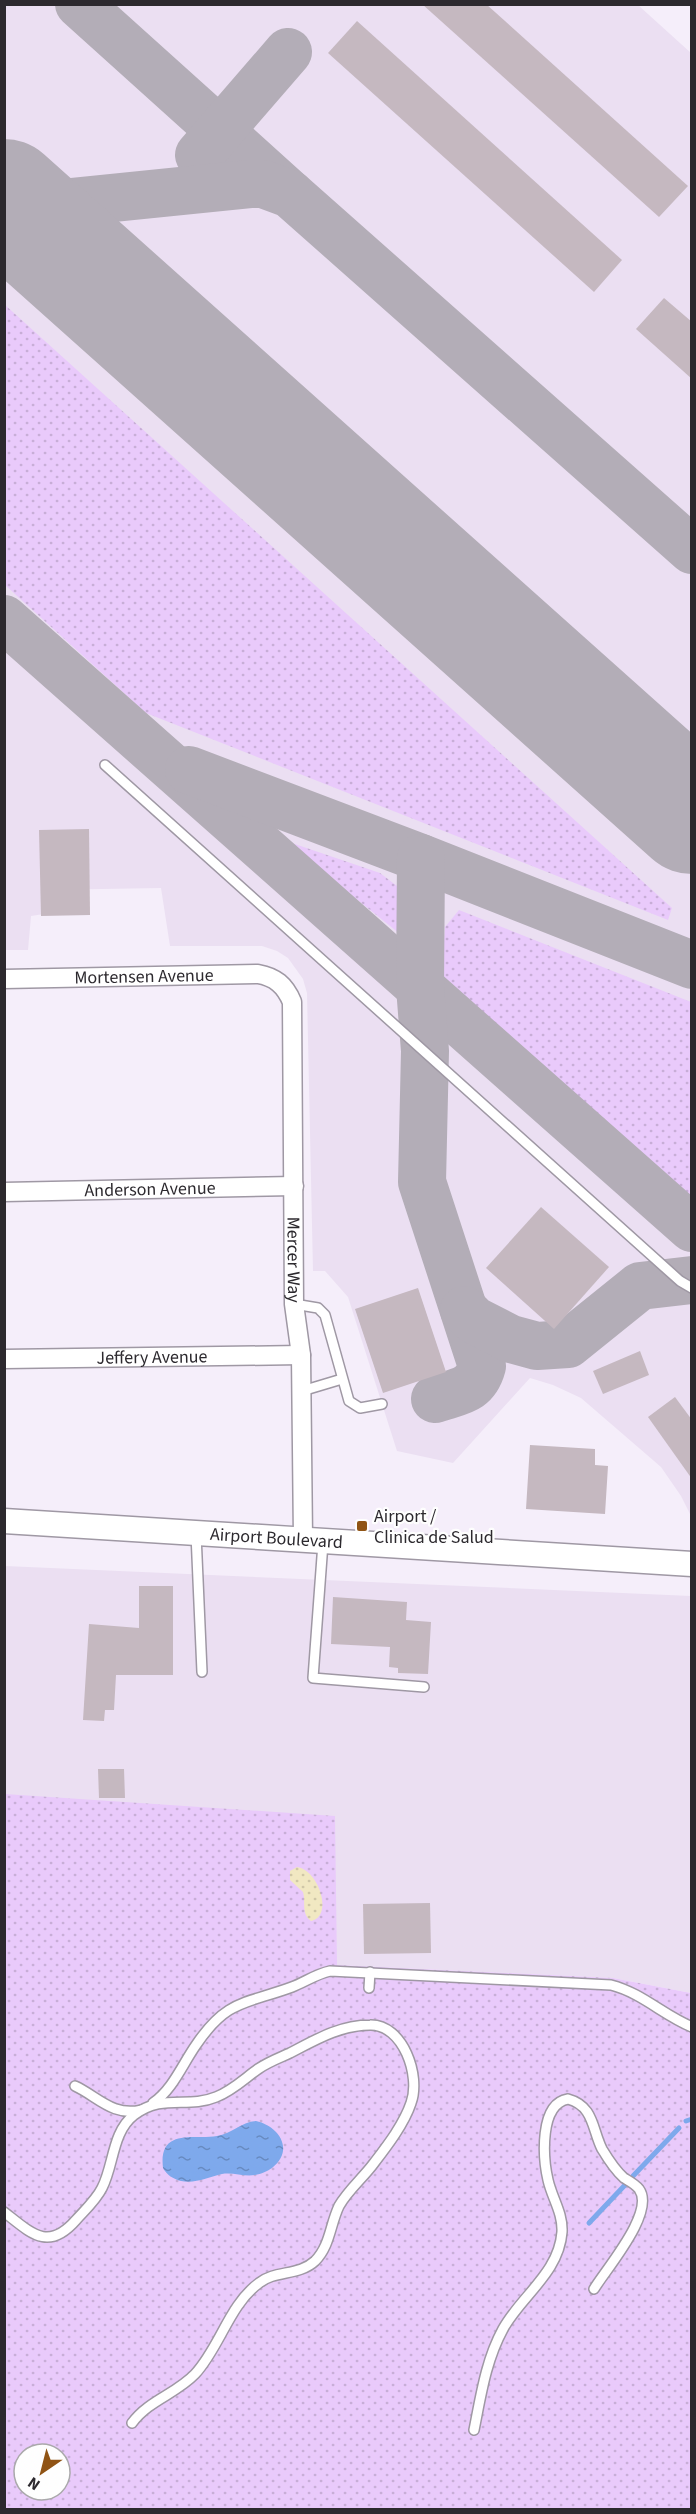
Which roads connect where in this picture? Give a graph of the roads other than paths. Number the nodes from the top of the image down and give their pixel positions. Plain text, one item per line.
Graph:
1 (105, 765) dead end
2 (4, 979) edge
3 (280, 983) joint
4 (294, 1186) junction
5 (4, 1192) edge
6 (692, 1288) edge
7 (294, 1304) junction
8 (301, 1355) junction
9 (4, 1359) edge
10 (342, 1379) junction
11 (302, 1391) junction
12 (382, 1404) dead end
13 (4, 1521) edge
14 (196, 1533) junction
15 (313, 1540) junction
16 (692, 1564) edge
17 (202, 1672) dead end
18 (424, 1687) dead end
19 (370, 1971) junction
20 (369, 1988) dead end
21 (692, 2027) edge
22 (75, 2086) dead end
23 (149, 2106) junction
24 (4, 2212) edge
25 (594, 2289) dead end
26 (132, 2422) dead end
27 (474, 2430) dead end

1 - 6 lane
2 - 3 street, Mortensen Avenue
3 - 4 street, Mercer Way
4 - 5 street, Anderson Avenue
4 - 7 street, Mercer Way
7 - 8 street, Mercer Way
7 - 10 lane
8 - 9 street, Jeffery Avenue
8 - 11 street, Mercer Way
10 - 11 lane
10 - 12 lane
11 - 15 street, Mercer Way
13 - 14 main road, Airport Boulevard
14 - 15 main road, Airport Boulevard
14 - 17 lane
15 - 16 main road, Airport Boulevard
15 - 18 lane
19 - 20 lane
19 - 21 lane
19 - 23 lane
22 - 23 lane
23 - 24 lane
23 - 26 lane
25 - 27 lane

